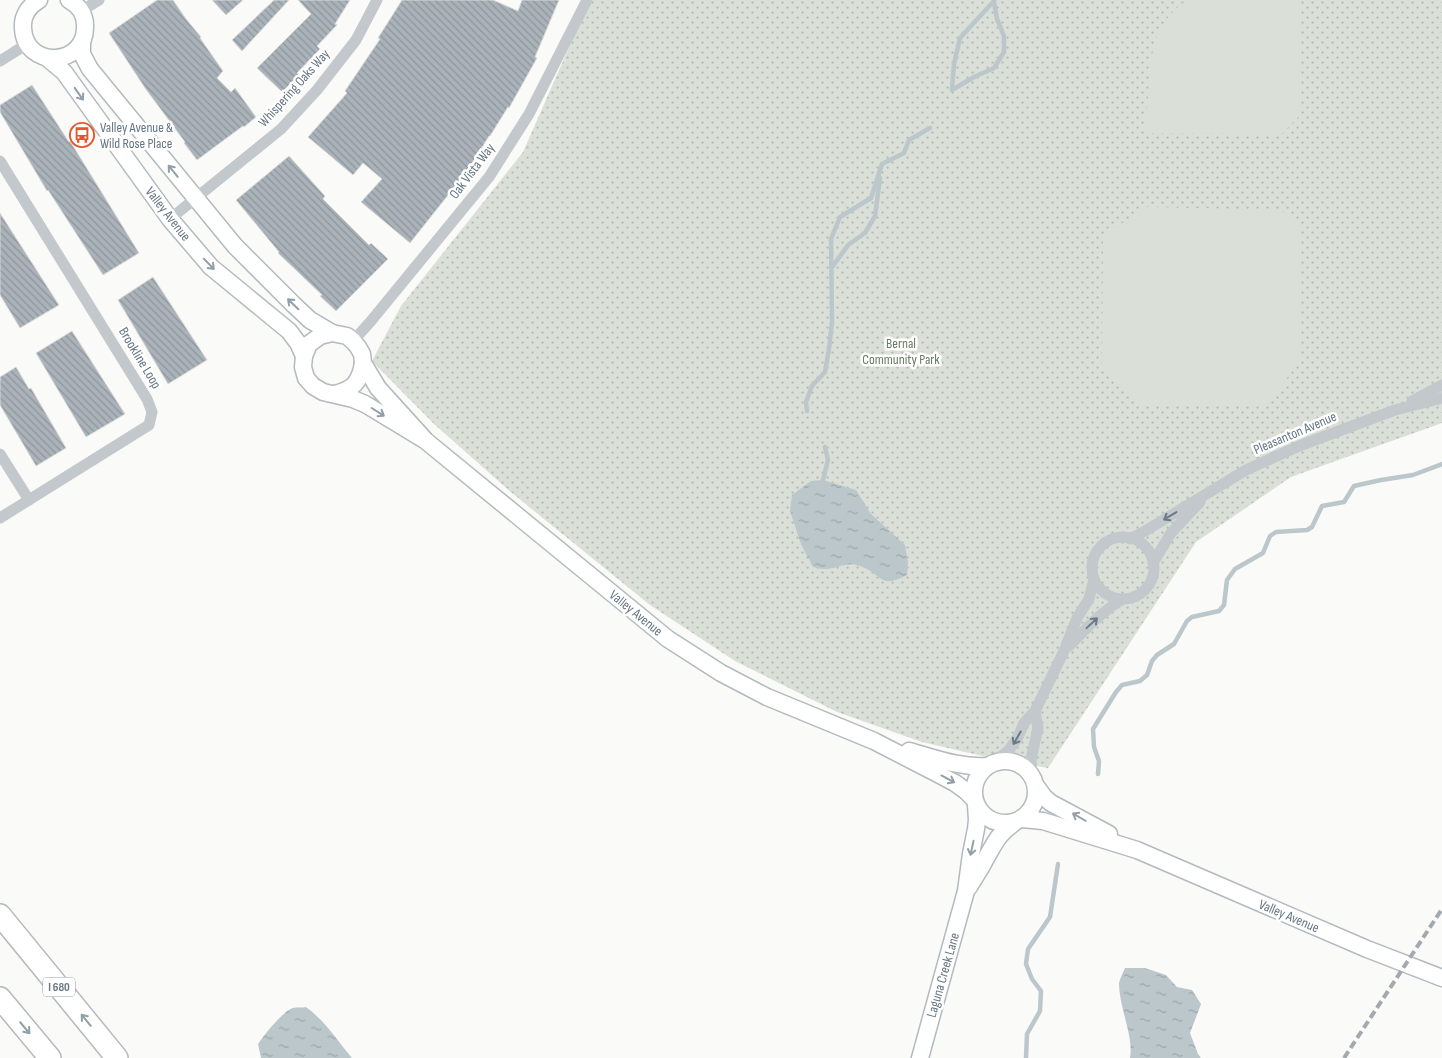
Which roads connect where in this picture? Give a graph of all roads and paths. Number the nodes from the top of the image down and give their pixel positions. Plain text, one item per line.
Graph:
1 (39, 0) edge
2 (69, 0) edge
3 (99, 0) edge
4 (377, 0) edge
5 (587, 0) edge
6 (24, 7) edge
7 (82, 11) junction
8 (82, 42) junction
9 (27, 44) junction
10 (47, 58) junction
11 (0, 61) edge
12 (0, 161) edge
13 (195, 198) junction
14 (170, 219) junction
15 (332, 334) junction
16 (353, 340) junction
17 (304, 356) junction
18 (364, 363) junction
19 (1442, 385) edge
20 (334, 394) junction
21 (1442, 398) edge
22 (1395, 410) junction
23 (426, 441) junction
24 (0, 454) edge
25 (1210, 492) junction
26 (29, 500) junction
27 (0, 518) edge
28 (1130, 538) junction
29 (1153, 563) junction
30 (1094, 579) junction
31 (1123, 599) junction
32 (1064, 651) junction
33 (1035, 711) junction
34 (874, 741) junction
35 (991, 764) junction
36 (1034, 780) junction
37 (975, 802) junction
38 (1018, 821) junction
39 (1137, 850) junction
40 (966, 892) junction
41 (0, 915) edge
42 (1442, 978) edge
43 (0, 998) edge
44 (50, 1058) edge
45 (117, 1058) edge
46 (920, 1058) edge

1 - 6 street
2 - 7 street
3 - 7 street
4 - 13 street, Whispering Oaks Way
5 - 16 street, Oak Vista Way
6 - 9 street
7 - 8 street
8 - 10 street
13 -> 8 street
9 - 10 street, Valley Avenue
9 - 11 street
10 -> 14 street, Valley Avenue
12 - 26 street, Brookline Loop
13 - 14 street, Whispering Oaks Way
15 -> 13 street
14 -> 17 street, Valley Avenue
15 - 16 street
15 - 17 street
16 - 18 street, Valley Avenue
17 - 20 street, Valley Avenue
18 - 20 street
18 - 23 street, Valley Avenue
19 - 22 street, Pleasanton Avenue
20 -> 23 street, Valley Avenue
21 - 22 street, Pleasanton Avenue
22 - 25 street, Pleasanton Avenue
23 - 34 street, Valley Avenue
24 - 26 street
25 -> 28 street, Pleasanton Avenue
25 - 29 street, Pleasanton Avenue
26 - 27 street, Brookline Loop
28 - 29 street
28 - 30 street
29 - 31 street
30 - 31 street
30 - 32 street
32 -> 31 street
32 - 33 street
33 -> 35 street
33 - 36 street
34 - 35 street, Valley Avenue
34 -> 37 street, Valley Avenue
35 - 36 street
35 - 37 street
36 - 38 street
39 -> 36 street, Valley Avenue
37 - 38 street
37 -> 40 street, Laguna Creek Lane
38 - 39 street, Valley Avenue
38 - 40 street, Laguna Creek Lane
39 - 42 street, Valley Avenue
40 - 46 street, Laguna Creek Lane
45 -> 41 highway, I 680
43 -> 44 highway

